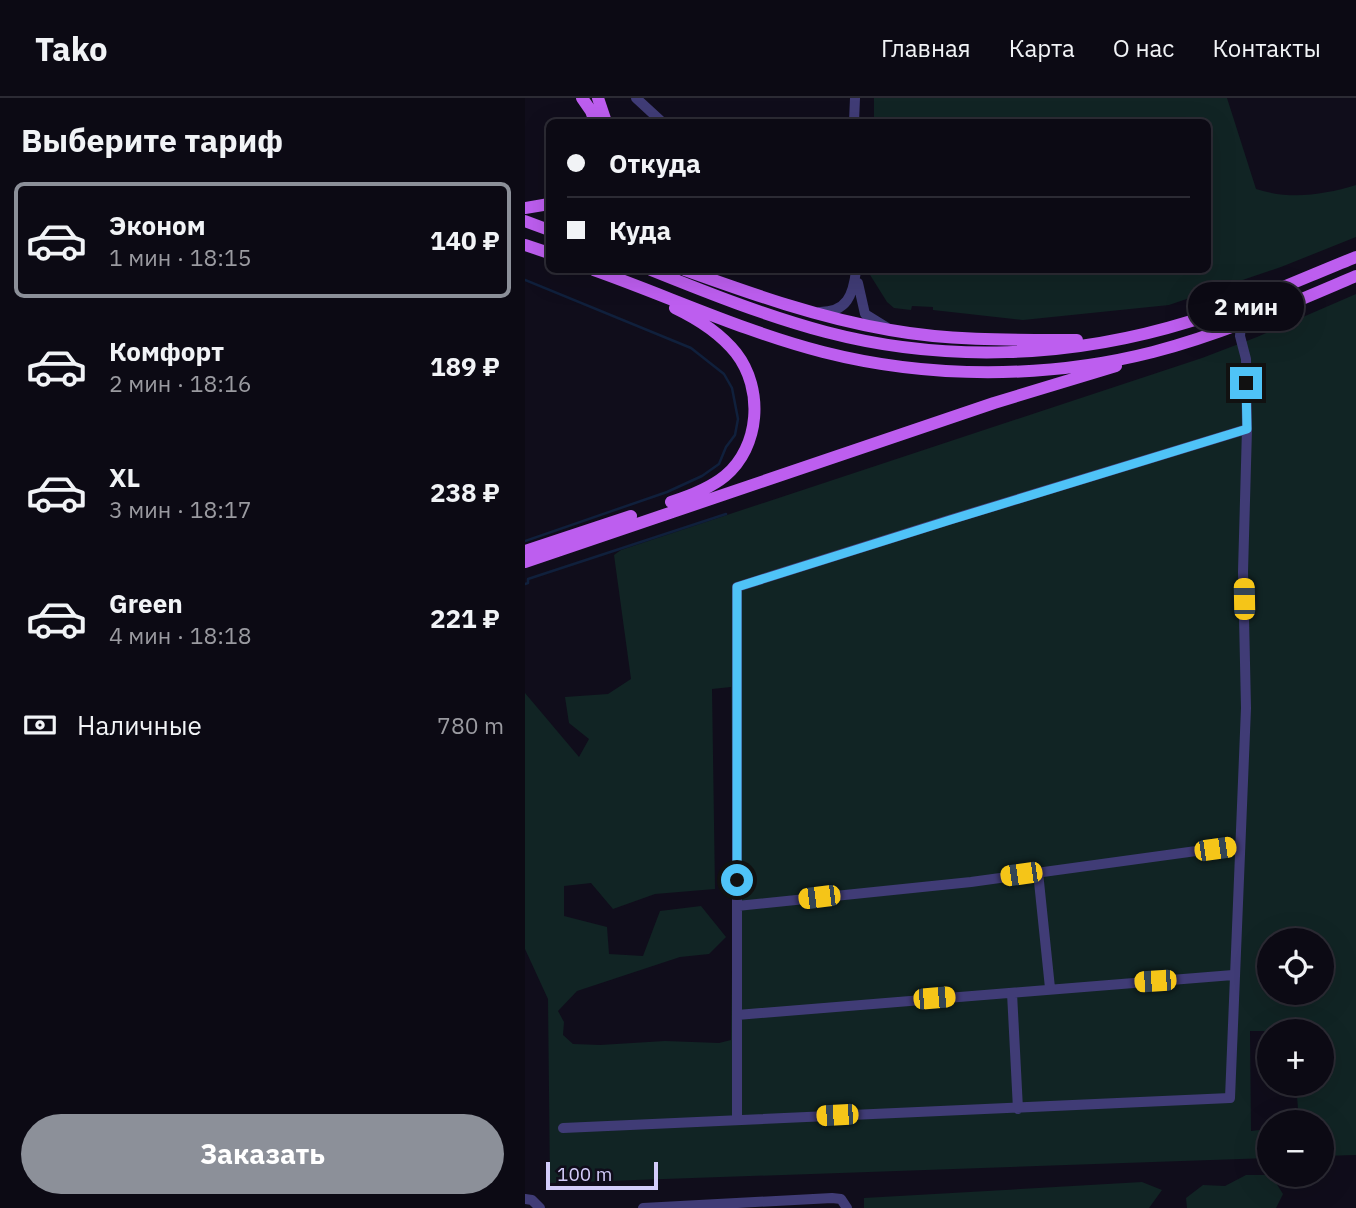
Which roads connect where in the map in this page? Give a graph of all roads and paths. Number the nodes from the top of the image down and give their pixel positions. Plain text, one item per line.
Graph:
1 (582, 98) edge
2 (598, 98) edge
3 (636, 98) edge
4 (855, 98) edge
5 (594, 119) edge
6 (605, 119) edge
7 (659, 119) edge
8 (854, 119) edge
9 (546, 204) edge
10 (525, 208) edge
11 (525, 220) edge
12 (546, 224) edge
13 (546, 229) edge
14 (525, 245) edge
15 (546, 252) edge
16 (1356, 257) edge
17 (603, 273) edge
18 (659, 273) edge
19 (693, 273) edge
20 (711, 273) edge
21 (856, 273) edge
22 (857, 273) edge
23 (1356, 276) edge
24 (616, 277) junction
25 (750, 293) junction
26 (804, 310) junction
27 (1241, 324) junction
28 (892, 330) junction
29 (1143, 334) junction
30 (1156, 351) junction
31 (1247, 429) junction
32 (525, 551) edge
33 (525, 562) edge
34 (1240, 845) junction
35 (1038, 872) junction
36 (737, 906) junction
37 (1233, 975) junction
38 (1050, 988) junction
39 (1012, 993) junction
40 (737, 1015) junction
41 (1018, 1109) junction
42 (737, 1120) junction
43 (563, 1128) dead end
44 (525, 1199) edge
45 (540, 1208) edge
46 (643, 1208) edge
47 (847, 1208) edge

1 - 5 main road
2 - 6 main road
3 - 7 street
4 - 8 street
9 - 10 main road
11 - 12 main road
11 - 13 main road
14 - 15 main road
16 - 29 main road
17 - 24 main road
18 - 29 main road
19 - 25 main road
20 - 25 main road
21 - 26 street
22 - 28 street
23 - 27 main road
24 - 30 main road
24 - 32 main road
25 - 26 main road
26 - 28 main road
27 - 30 main road
27 - 31 street
28 - 29 main road
30 - 33 main road
31 - 34 street
31 - 36 street
34 - 35 street
34 - 37 street
35 - 36 street
35 - 38 street
36 - 40 street
37 - 38 street
37 - 41 street
38 - 39 street
39 - 40 street
39 - 41 street
40 - 42 street
41 - 42 street
42 - 43 street
44 - 45 street
46 - 47 street

